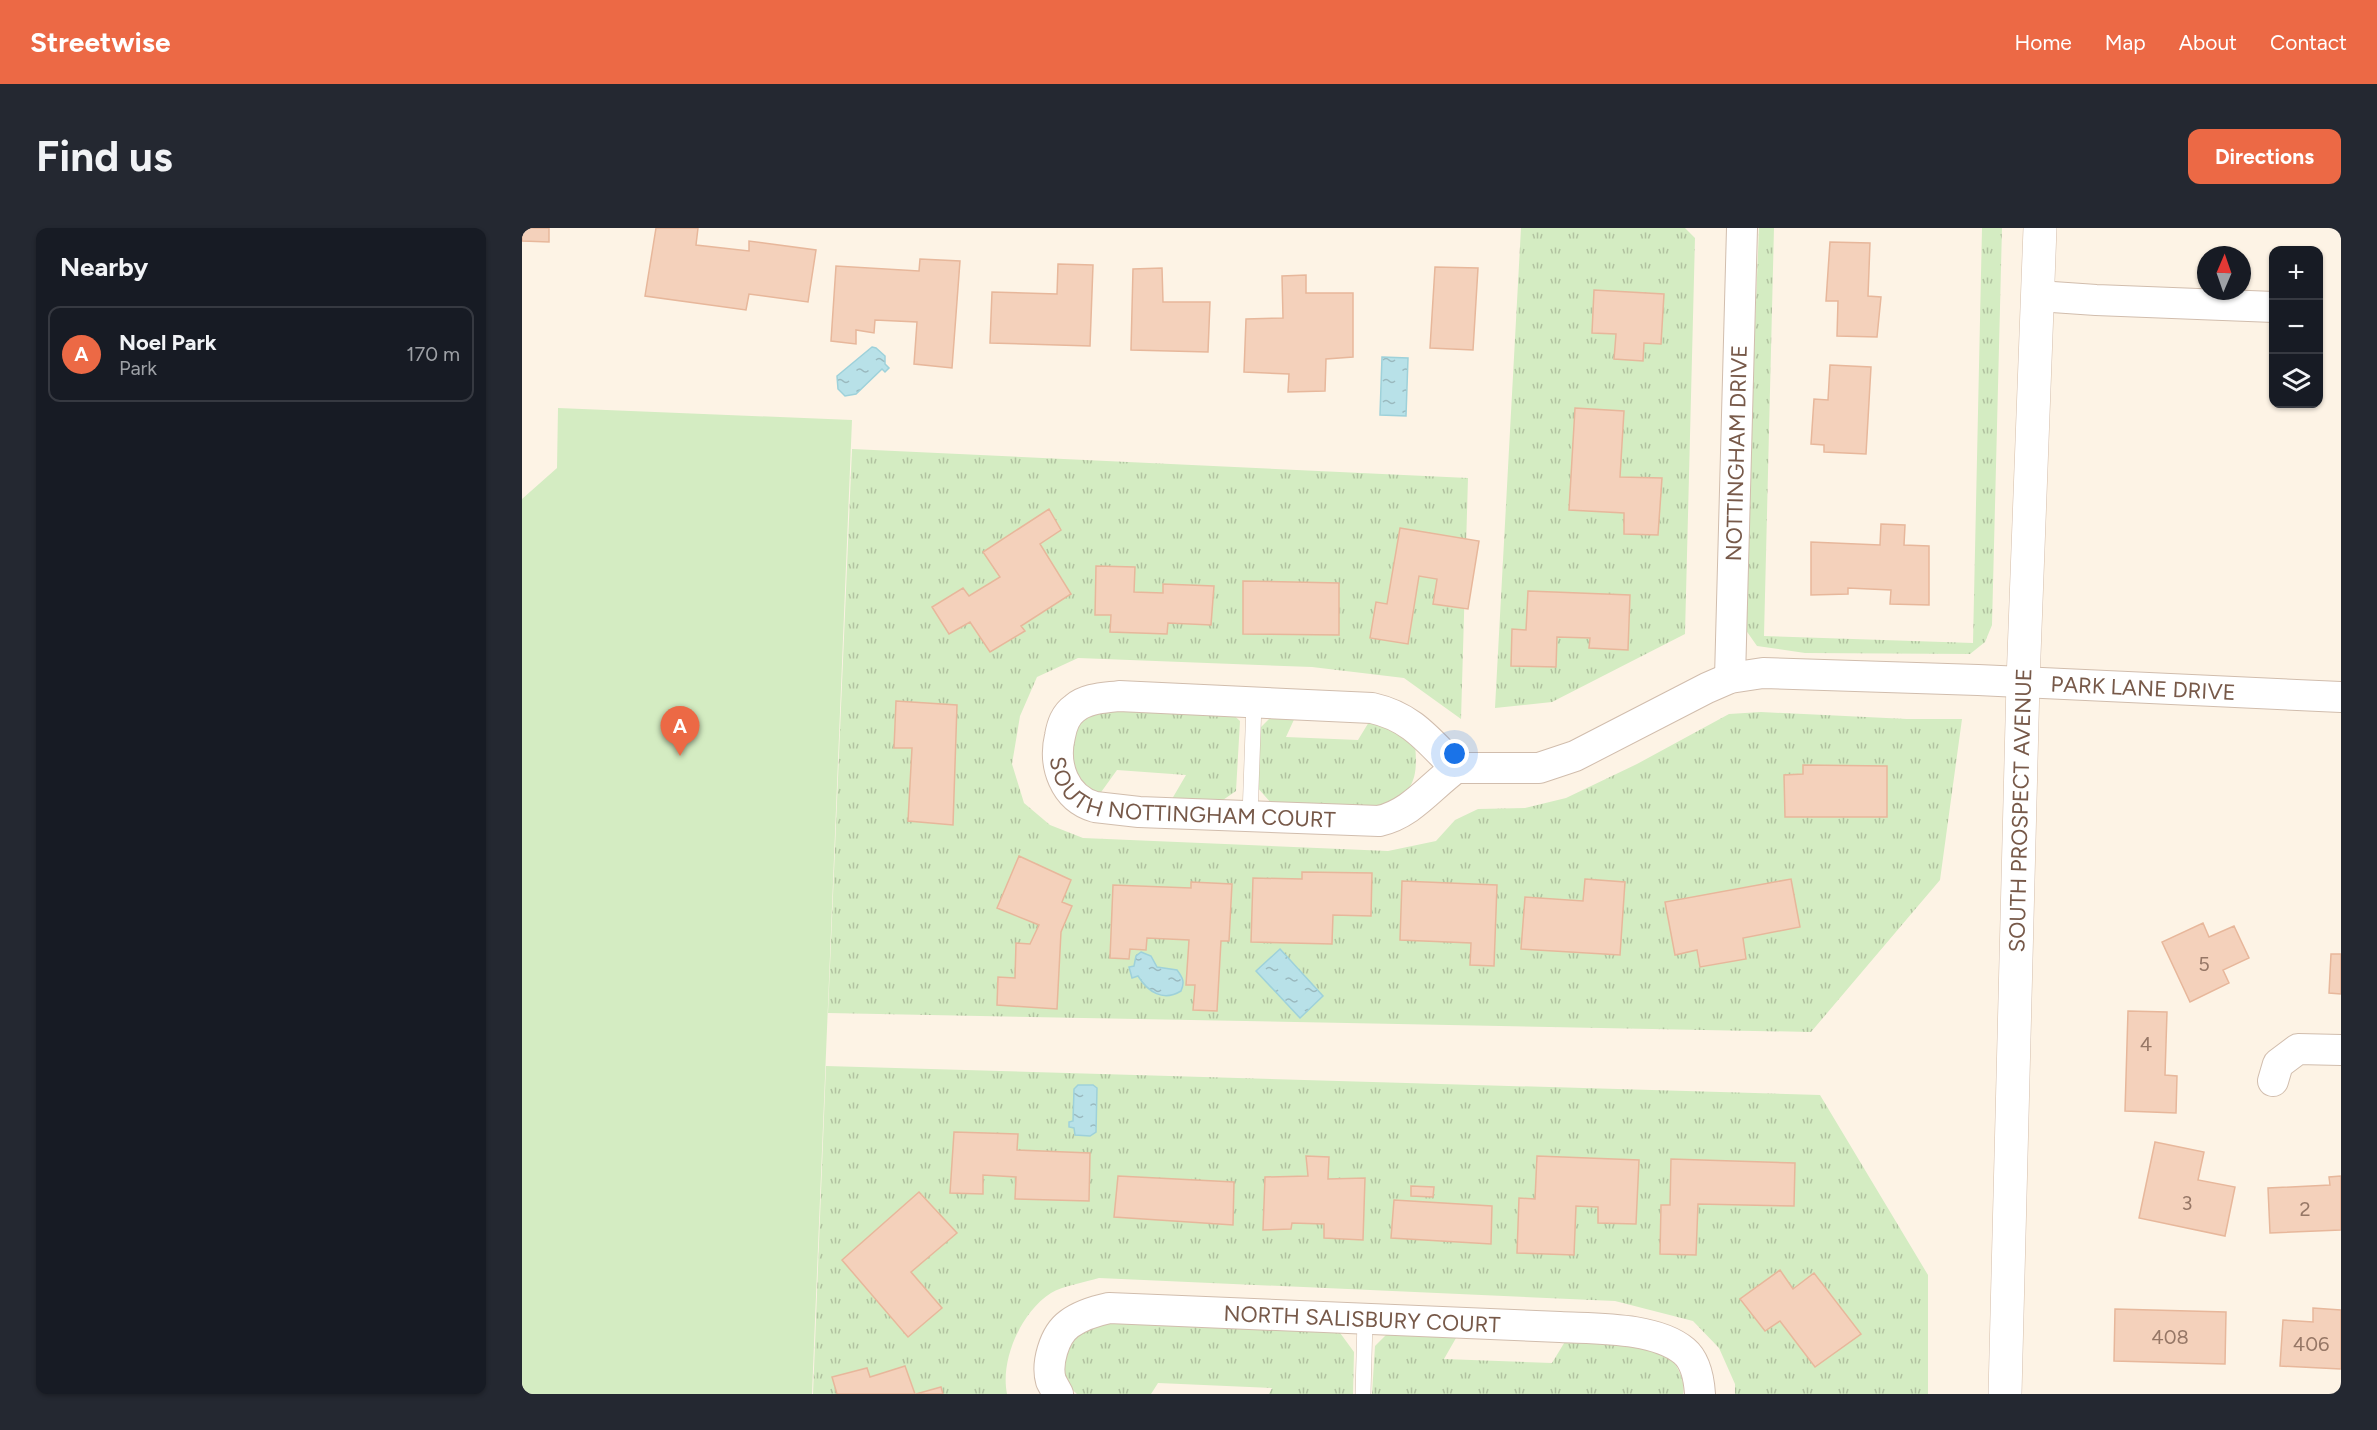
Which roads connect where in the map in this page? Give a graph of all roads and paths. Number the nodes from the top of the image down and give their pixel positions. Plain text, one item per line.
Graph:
1 (1742, 228) edge
2 (2040, 228) edge
3 (2038, 296) junction
4 (2269, 307) edge
5 (1730, 678) junction
6 (2023, 682) junction
7 (2341, 697) edge
8 (1254, 703) junction
9 (1456, 768) junction
10 (1250, 816) junction
11 (2341, 1050) edge
12 (2273, 1081) dead end
13 (1365, 1320) junction
14 (1058, 1394) edge
15 (1363, 1394) edge
16 (1700, 1394) edge
17 (2005, 1394) edge

1 - 5 street, NOTTINGHAM DRIVE
2 - 3 main road, SOUTH PROSPECT AVENUE
3 - 4 street
3 - 6 main road, SOUTH PROSPECT AVENUE
5 - 6 street, PARK LANE DRIVE
5 - 9 street
6 - 7 street, PARK LANE DRIVE
6 - 17 main road, SOUTH PROSPECT AVENUE
8 - 9 street, SOUTH NOTTINGHAM COURT
8 - 10 lane
8 - 10 street, SOUTH NOTTINGHAM COURT
9 - 10 street, SOUTH NOTTINGHAM COURT
11 - 12 street
13 - 14 street, NORTH SALISBURY COURT
13 - 15 lane
13 - 16 street, NORTH SALISBURY COURT

